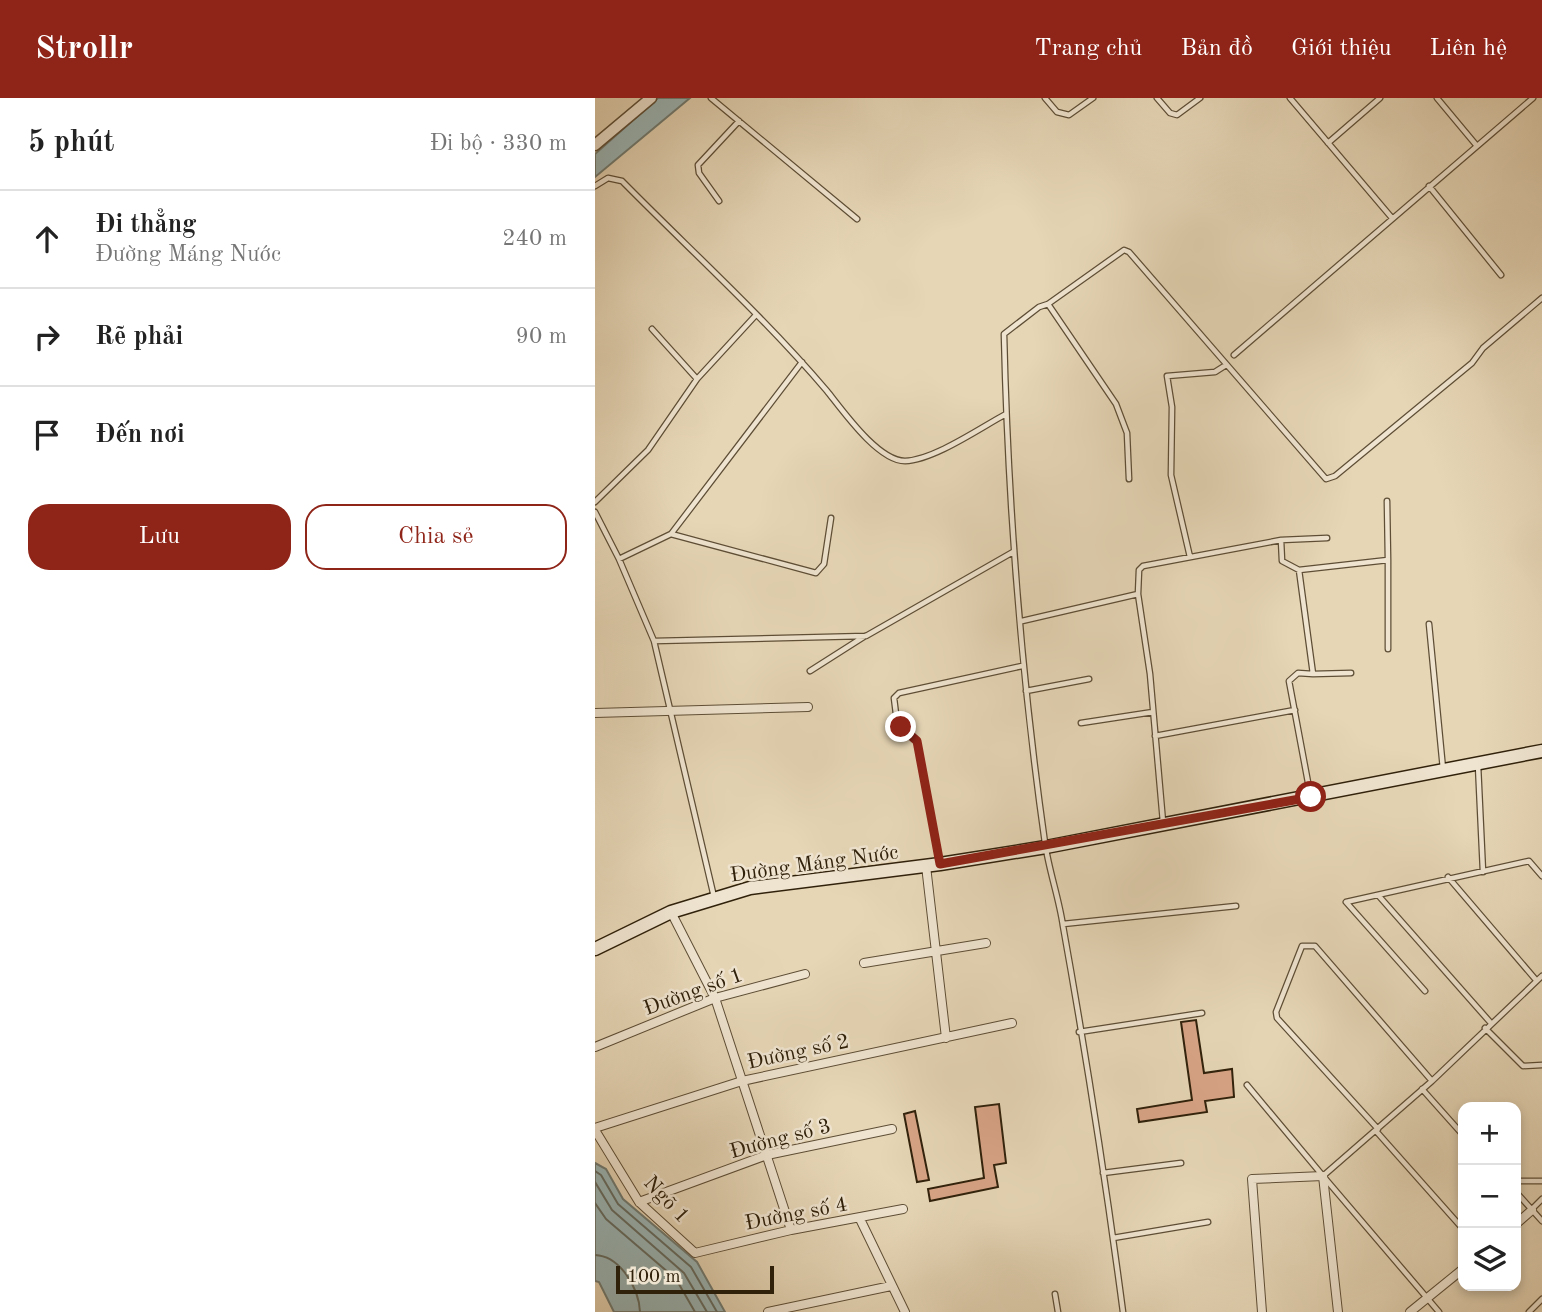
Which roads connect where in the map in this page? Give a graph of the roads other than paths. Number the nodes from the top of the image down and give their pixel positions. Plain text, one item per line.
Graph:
1 (651, 98) edge
2 (711, 98) edge
3 (1045, 98) edge
4 (1093, 98) edge
5 (1157, 98) edge
6 (1200, 98) edge
7 (1290, 98) edge
8 (1380, 98) edge
9 (1437, 98) edge
10 (1533, 98) edge
11 (739, 121) junction
12 (1328, 143) junction
13 (595, 145) edge
14 (1477, 146) junction
15 (595, 186) edge
16 (1429, 186) junction
17 (719, 201) dead end
18 (1392, 218) junction
19 (857, 219) dead end
20 (1501, 275) dead end
21 (1542, 298) edge
22 (1048, 304) junction
23 (755, 316) junction
24 (652, 329) dead end
25 (1234, 355) dead end
26 (802, 362) junction
27 (1226, 365) junction
28 (697, 379) junction
29 (1006, 414) junction
30 (1129, 479) dead end
31 (1388, 501) dead end
32 (595, 502) edge
33 (595, 512) edge
34 (831, 518) dead end
35 (671, 534) junction
36 (1327, 538) dead end
37 (1281, 540) junction
38 (1013, 552) junction
39 (1190, 557) junction
40 (619, 559) junction
41 (1388, 560) junction
42 (1299, 570) junction
43 (1138, 594) junction
44 (1022, 621) junction
45 (1429, 624) dead end
46 (866, 636) junction
47 (654, 641) junction
48 (1388, 649) dead end
49 (1022, 666) junction
50 (810, 671) dead end
51 (1351, 673) dead end
52 (1313, 674) junction
53 (1089, 679) dead end
54 (1026, 691) junction
55 (808, 707) dead end
56 (1295, 710) junction
57 (1153, 712) junction
58 (595, 713) edge
59 (673, 713) junction
60 (1081, 723) dead end
61 (1154, 736) junction
62 (1542, 751) edge
63 (1478, 764) junction
64 (1444, 769) junction
65 (1311, 797) junction
66 (1163, 823) junction
67 (1046, 847) junction
68 (940, 864) junction
69 (926, 866) junction
70 (1483, 872) junction
71 (1542, 876) edge
72 (1448, 877) junction
73 (1378, 895) junction
74 (714, 898) junction
75 (1236, 906) dead end
76 (671, 912) junction
77 (1063, 924) junction
78 (986, 943) dead end
79 (595, 949) edge
80 (936, 951) junction
81 (864, 962) dead end
82 (805, 974) dead end
83 (1542, 976) edge
84 (1536, 980) junction
85 (1425, 991) dead end
86 (715, 999) junction
87 (1202, 1013) dead end
88 (1490, 1022) junction
89 (1012, 1023) dead end
90 (1485, 1028) junction
91 (1079, 1032) junction
92 (946, 1038) junction
93 (595, 1047) edge
94 (1542, 1065) edge
95 (742, 1081) junction
96 (1432, 1081) junction
97 (1247, 1085) dead end
98 (1422, 1089) junction
99 (595, 1129) edge
100 (892, 1129) dead end
101 (1458, 1129) edge
102 (1377, 1130) junction
103 (767, 1155) junction
104 (1181, 1163) dead end
105 (1103, 1173) junction
106 (1323, 1177) junction
107 (1521, 1181) edge
108 (1542, 1181) edge
109 (1521, 1198) edge
110 (1542, 1199) edge
111 (639, 1202) junction
112 (903, 1209) dead end
113 (1532, 1210) junction
114 (860, 1219) junction
115 (1521, 1220) edge
116 (1542, 1221) edge
117 (1208, 1222) dead end
118 (1462, 1228) edge
119 (791, 1230) junction
120 (1113, 1238) junction
121 (695, 1253) joint
122 (1458, 1273) edge
123 (891, 1286) junction
124 (1055, 1294) dead end
125 (1427, 1299) junction
126 (1542, 1299) edge
127 (768, 1312) edge
128 (905, 1312) edge
129 (1058, 1312) edge
130 (1123, 1312) edge
131 (1262, 1312) edge
132 (1338, 1312) edge
133 (1410, 1312) edge
134 (1439, 1312) edge
135 (1529, 1312) edge

1 - 13 street
2 - 11 lane
3 - 4 lane
5 - 6 lane
7 - 12 lane
8 - 12 lane
9 - 14 lane
10 - 14 lane
11 - 17 lane
11 - 19 lane
12 - 18 lane
14 - 16 lane
15 - 23 lane
16 - 18 lane
16 - 20 lane
18 - 25 lane
21 - 27 lane
22 - 27 lane
22 - 29 lane
22 - 30 lane
23 - 26 lane
23 - 28 lane
24 - 28 lane
26 - 29 lane
26 - 35 lane
27 - 39 lane
28 - 32 lane
29 - 38 lane
31 - 41 lane
33 - 40 lane
34 - 35 lane
35 - 40 lane
36 - 37 lane
37 - 39 lane
37 - 42 lane
38 - 44 lane
38 - 46 lane
39 - 43 lane
40 - 47 lane
41 - 42 lane
41 - 48 lane
42 - 52 lane
43 - 44 lane
43 - 57 lane
44 - 49 lane
45 - 64 lane
46 - 47 lane
46 - 50 lane
47 - 59 lane
49 - 54 lane
49 - 68 lane
51 - 52 lane
52 - 56 lane
53 - 54 lane
54 - 67 lane
55 - 59 street
56 - 61 lane
56 - 65 lane
57 - 60 lane
57 - 61 lane
58 - 59 street
59 - 74 lane
61 - 66 lane
62 - 63 main road, Đường Máng Nước
63 - 64 main road, Đường Máng Nước
63 - 70 lane
64 - 65 main road, Đường Máng Nước
65 - 66 main road, Đường Máng Nước
66 - 67 main road, Đường Máng Nước
67 - 68 main road, Đường Máng Nước
67 - 77 lane
68 - 69 main road, Đường Máng Nước
69 - 74 main road, Đường Máng Nước
69 - 80 street
70 - 71 lane
70 - 72 lane
72 - 73 lane
72 - 84 lane
73 - 85 lane
73 - 88 lane
74 - 76 main road, Đường Máng Nước
75 - 77 lane
76 - 79 main road, Đường Máng Nước
76 - 86 street
77 - 91 lane
78 - 80 street
80 - 81 street
80 - 92 street
82 - 86 street, Đường số 1
83 - 84 lane
84 - 88 lane
86 - 93 street, Đường số 1
86 - 95 street
87 - 91 lane
88 - 90 lane
89 - 92 street, Đường số 2
90 - 94 lane
90 - 96 lane
91 - 105 lane
92 - 95 street, Đường số 2
95 - 99 street, Đường số 2
95 - 103 street
96 - 98 lane
96 - 102 lane
97 - 106 lane
98 - 101 lane
98 - 102 lane
99 - 111 street, Ngõ 1
100 - 103 street, Đường số 3
102 - 106 lane
102 - 118 lane
103 - 111 street, Đường số 3
103 - 119 street
104 - 105 lane
105 - 120 lane
106 - 125 lane
106 - 131 street
106 - 132 street
107 - 108 lane
109 - 113 lane
110 - 113 lane
111 - 121 street, Ngõ 1
112 - 114 street, Đường số 4
113 - 115 street
113 - 116 lane
114 - 119 street, Đường số 4
114 - 123 street
117 - 120 lane
119 - 121 street, Đường số 4
120 - 130 lane
122 - 125 street
123 - 127 street
123 - 128 street
124 - 129 lane
125 - 133 street
125 - 134 lane
126 - 135 lane

